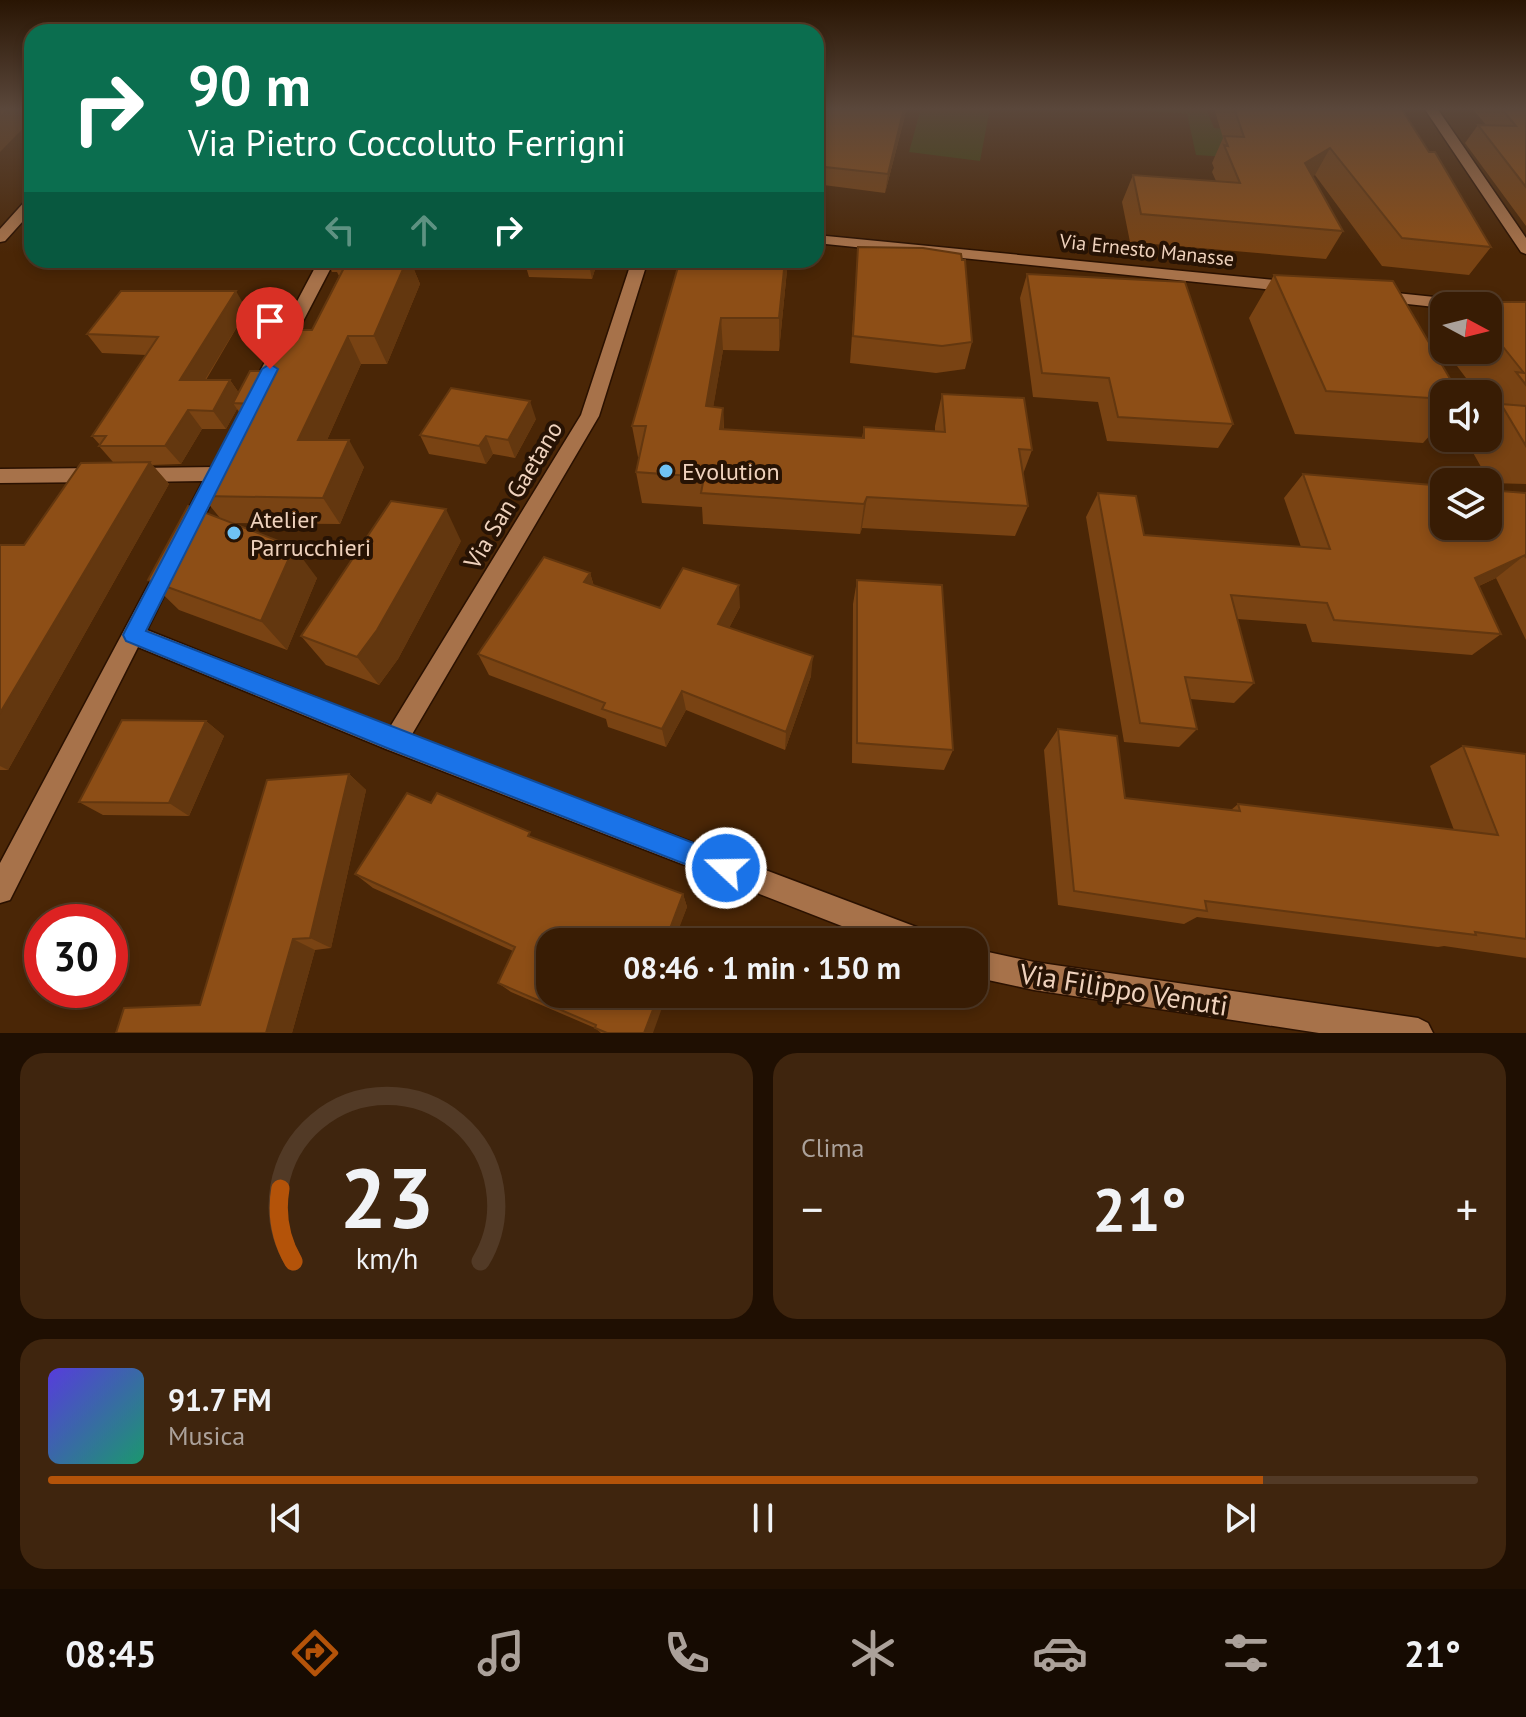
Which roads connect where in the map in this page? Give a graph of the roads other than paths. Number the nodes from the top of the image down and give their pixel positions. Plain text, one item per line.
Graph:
1 (1463, 156) edge
2 (24, 211) edge
3 (0, 238) edge
4 (824, 240) edge
5 (1526, 249) edge
6 (323, 268) edge
7 (637, 268) edge
8 (1313, 289) edge
9 (1361, 295) edge
10 (1430, 302) edge
11 (257, 395) edge
12 (0, 476) edge
13 (134, 635) junction
14 (395, 741) junction
15 (0, 890) edge
16 (883, 928) edge
17 (988, 966) edge
18 (1418, 1033) edge

1 - 5 street
2 - 3 street
4 - 8 street, Via Ernesto Manasse
6 - 11 street
7 - 14 street, Via San Gaetano
9 - 10 street
12 - 13 street
13 - 14 street
13 - 15 street
14 - 16 street
17 - 18 street, Via Filippo Venuti

